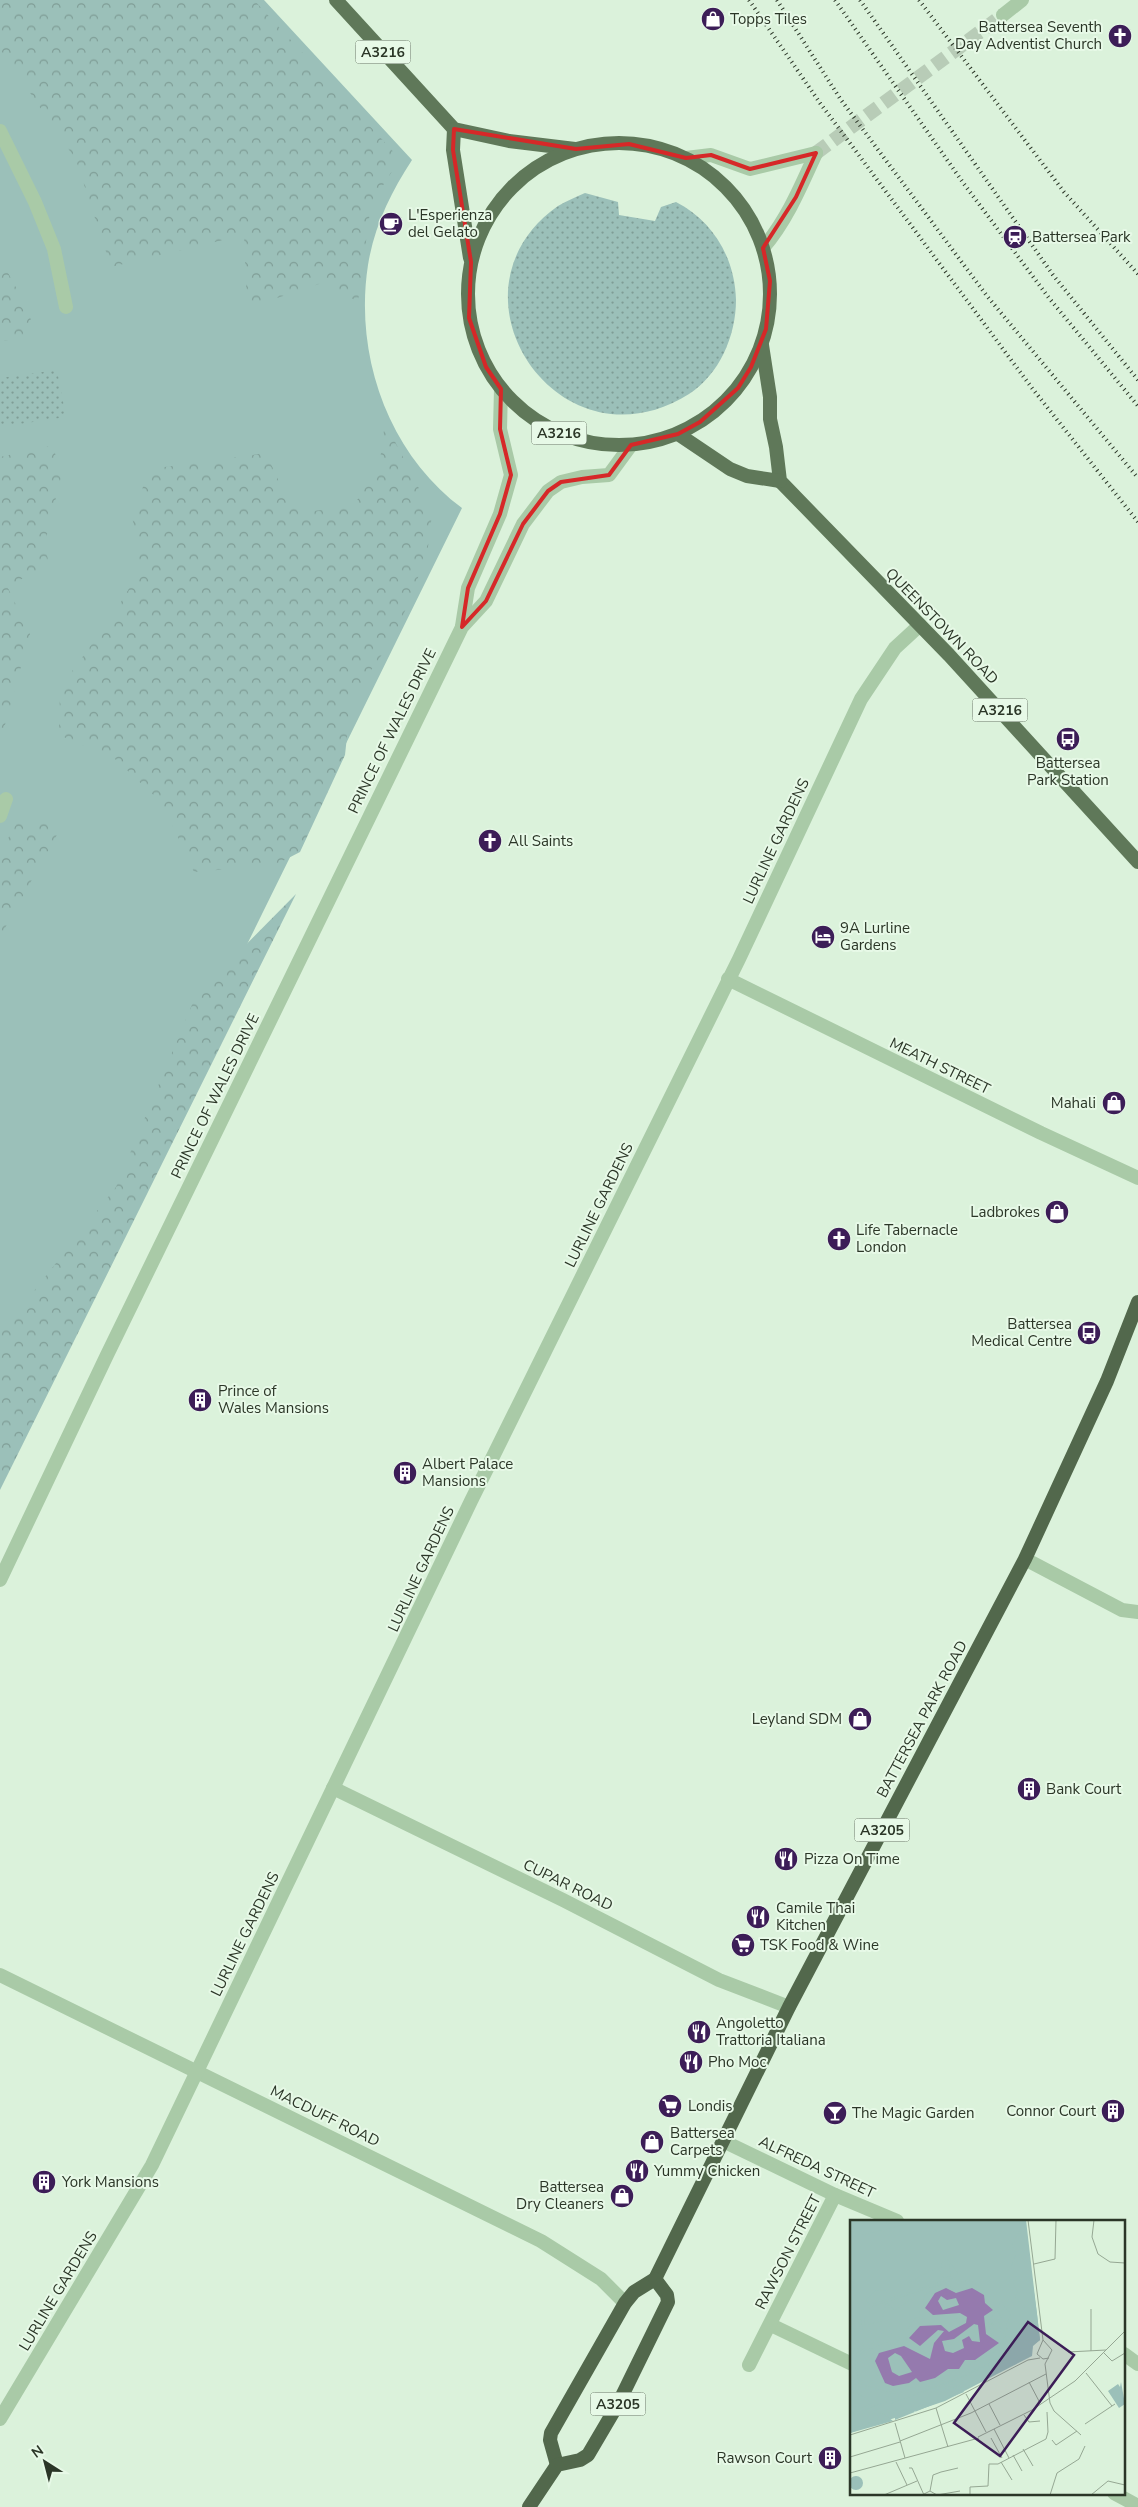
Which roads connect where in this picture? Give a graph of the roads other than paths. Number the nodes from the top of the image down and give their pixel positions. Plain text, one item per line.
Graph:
1 (336, 0) edge
2 (1022, 0) edge
3 (1003, 15) tunnel mouth
4 (454, 129) junction
5 (0, 131) edge
6 (576, 149) junction
7 (686, 158) junction
8 (763, 248) junction
9 (471, 262) junction
10 (66, 308) dead end
11 (762, 344) junction
12 (501, 389) junction
13 (678, 434) junction
14 (631, 445) junction
15 (780, 481) junction
16 (920, 625) junction
17 (462, 627) junction
18 (6, 799) dead end
19 (0, 816) edge
20 (1138, 862) edge
21 (728, 979) junction
22 (1138, 1178) edge
23 (1138, 1302) edge
24 (1025, 1559) junction
25 (0, 1580) edge
26 (1138, 1612) edge
27 (333, 1788) junction
28 (0, 1975) edge
29 (789, 2007) junction
30 (197, 2072) junction
31 (723, 2141) junction
32 (835, 2195) junction
33 (895, 2220) edge
34 (655, 2279) junction
35 (625, 2303) junction
36 (771, 2324) junction
37 (1126, 2355) edge
38 (850, 2363) edge
39 (1138, 2364) edge
40 (749, 2365) dead end
41 (0, 2419) edge
42 (557, 2465) junction
43 (1116, 2494) edge
44 (1138, 2505) edge
45 (530, 2507) edge

1 - 4 main road, A3216
2 - 3 street
4 - 6 main road, A3216
4 - 9 main road, A3216
5 - 10 street
6 - 7 main road, A3216
6 - 9 main road, A3216
7 - 8 main road, A3216
7 - 8 street
8 - 11 main road, A3216
9 - 12 main road, A3216
11 - 13 main road, A3216
11 - 15 main road, A3216
12 - 14 main road, A3216
12 - 17 street, PRINCE OF WALES DRIVE
13 - 14 main road, A3216
13 - 15 main road
14 - 17 street, PRINCE OF WALES DRIVE
15 - 16 main road, QUEENSTOWN ROAD / A3216
16 - 20 main road, QUEENSTOWN ROAD / A3216
16 - 21 street, LURLINE GARDENS
17 - 25 street, PRINCE OF WALES DRIVE
18 - 19 street
21 - 22 street, MEATH STREET
21 - 27 street, LURLINE GARDENS
23 - 24 highway, BATTERSEA PARK ROAD / A3205
24 - 26 street
24 - 29 highway, BATTERSEA PARK ROAD / A3205
27 - 29 street, CUPAR ROAD
27 - 30 street, LURLINE GARDENS
28 - 30 street, MACDUFF ROAD
29 - 31 highway, BATTERSEA PARK ROAD / A3205
30 - 35 street, MACDUFF ROAD
30 - 41 street, LURLINE GARDENS
31 - 32 street, ALFREDA STREET
31 - 34 highway, BATTERSEA PARK ROAD / A3205
32 - 33 street, ALFREDA STREET
32 - 36 street, RAWSON STREET
34 - 35 highway, A3205
34 - 42 highway, A3205
35 - 42 highway, A3205
36 - 38 street, RAWSON STREET
36 - 40 street, RAWSON STREET
37 - 39 street
42 - 45 highway
43 - 44 street

